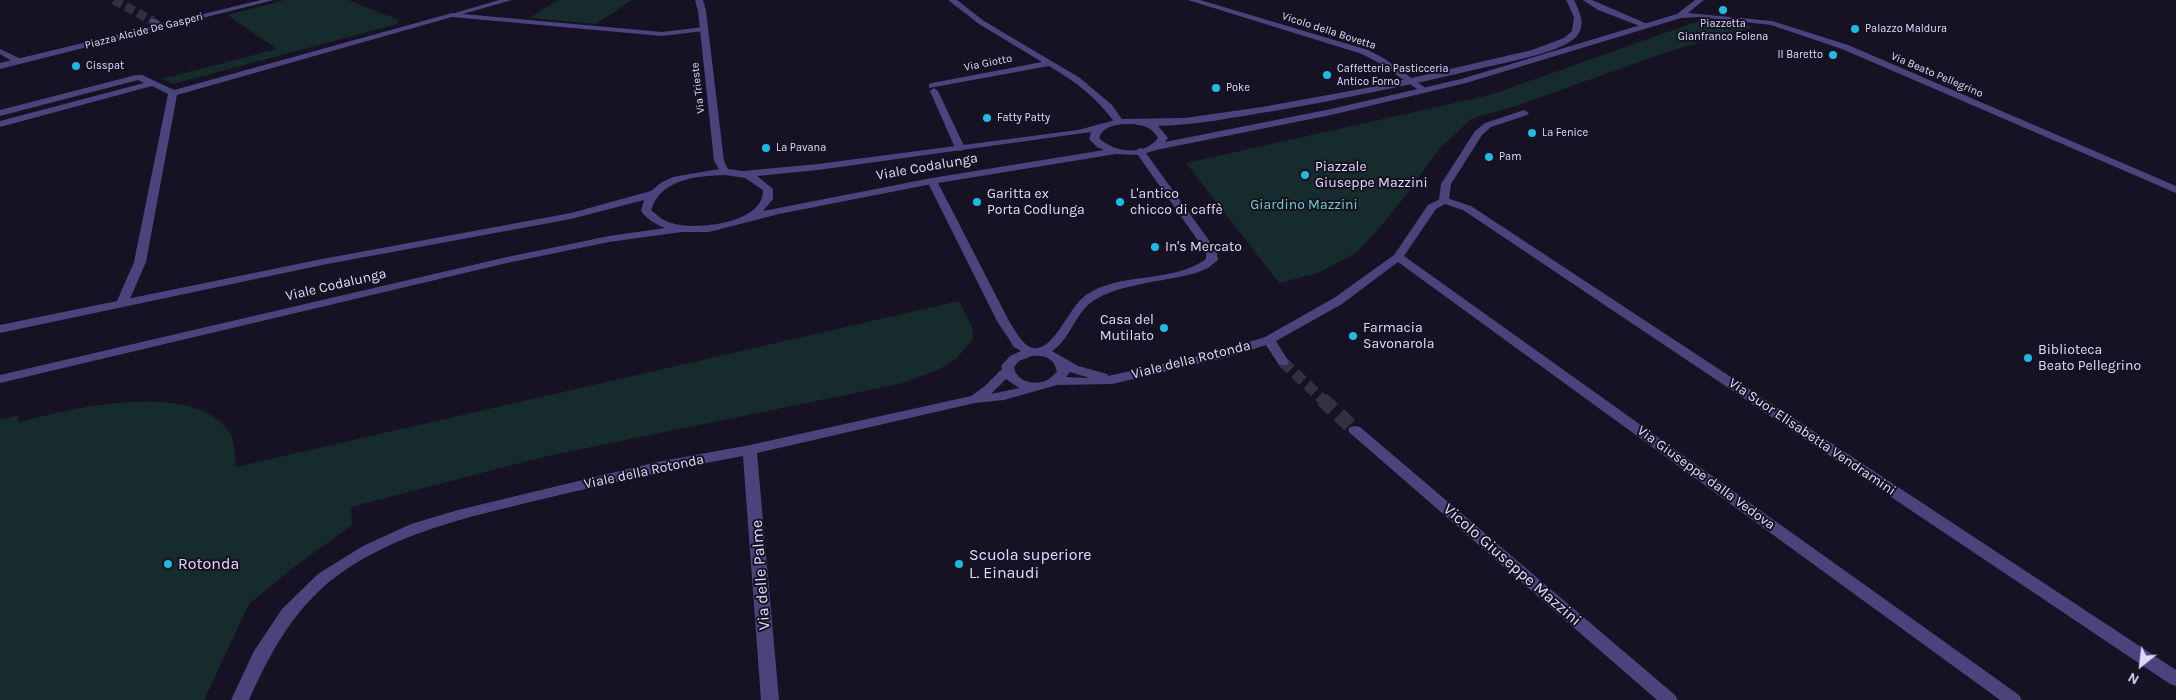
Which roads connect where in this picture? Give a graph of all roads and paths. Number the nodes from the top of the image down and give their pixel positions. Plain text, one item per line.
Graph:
1 (270, 0) edge
2 (508, 0) edge
3 (699, 0) edge
4 (952, 0) edge
5 (1192, 0) edge
6 (1570, 0) edge
7 (1587, 0) edge
8 (1700, 0) edge
9 (452, 15) junction
10 (1680, 16) junction
11 (153, 21) tunnel mouth
12 (162, 26) junction
13 (1648, 26) junction
14 (704, 29) junction
15 (0, 51) edge
16 (18, 61) junction
17 (1049, 63) junction
18 (0, 66) edge
19 (1409, 80) junction
20 (154, 83) junction
21 (1423, 89) junction
22 (173, 92) junction
23 (0, 113) edge
24 (1524, 113) dead end
25 (1118, 122) junction
26 (1140, 123) junction
27 (0, 124) edge
28 (1102, 127) junction
29 (1156, 147) junction
30 (960, 148) junction
31 (1117, 151) junction
32 (1140, 151) junction
33 (725, 172) junction
34 (745, 174) junction
35 (932, 181) junction
36 (2176, 190) edge
37 (654, 193) junction
38 (1444, 200) junction
39 (744, 219) junction
40 (680, 229) junction
41 (1398, 257) junction
42 (123, 301) junction
43 (0, 329) edge
44 (1269, 340) junction
45 (1036, 352) junction
46 (1283, 362) tunnel mouth
47 (1063, 363) junction
48 (1006, 371) junction
49 (0, 379) edge
50 (1112, 380) junction
51 (1056, 381) junction
52 (1032, 386) junction
53 (975, 399) junction
54 (1355, 430) tunnel mouth
55 (750, 450) junction
56 (2176, 679) edge
57 (2006, 698) edge
58 (240, 700) edge
59 (770, 700) edge
60 (1669, 700) edge

1 - 12 street, Piazza Alcide De Gasperi
2 - 9 street
3 - 14 street, Via Trieste
4 - 17 street, Via Giotto
5 - 19 street, Vicolo della Bovetta
6 - 19 street
7 - 13 street
8 - 10 street
9 - 14 street
9 - 22 street
10 - 13 street
10 - 36 street, Via Beato Pellegrino
11 - 12 street
12 - 16 street, Piazza Alcide De Gasperi
13 - 21 street
14 - 33 street, Via Trieste
15 - 16 street
16 - 18 street, Piazza Alcide De Gasperi
17 - 25 street, Via Giotto
17 - 30 street, Via Giotto
19 - 21 street, Vicolo della Bovetta
19 - 26 street
20 - 22 street
20 - 23 street
20 - 27 street
21 - 29 street
22 - 42 street
24 - 38 street
25 - 26 street, Viale Codalunga
25 - 28 street, Viale Codalunga
26 - 29 street
28 - 30 street, Viale Codalunga
28 - 31 street
29 - 32 street, Viale Codalunga
30 - 34 street, Viale Codalunga
31 - 32 street, Viale Codalunga
31 - 35 street, Viale Codalunga
32 - 45 street
33 - 34 street, Viale Codalunga
33 - 37 street, Viale Codalunga
34 - 39 street
35 - 39 street, Viale Codalunga
35 - 45 street
37 - 40 street
37 - 42 street, Viale Codalunga
38 - 41 street
38 - 56 street, Via Suor Elisabetta Vendramini
39 - 40 street, Viale Codalunga
40 - 49 street, Viale Codalunga
41 - 44 street
41 - 57 street, Via Giuseppe dalla Vedova
42 - 43 street, Viale Codalunga
44 - 46 street
44 - 50 street, Viale della Rotonda
45 - 47 street, Viale della Rotonda
45 - 48 street, Viale della Rotonda
47 - 50 street, Viale della Rotonda
47 - 51 street
48 - 52 street
48 - 53 street, Viale della Rotonda
50 - 51 street, Viale della Rotonda
51 - 52 street, Viale della Rotonda
52 - 53 street, Viale della Rotonda
53 - 55 street, Viale della Rotonda
54 - 60 street, Vicolo Giuseppe Mazzini
55 - 58 street, Viale della Rotonda
55 - 59 street, Via delle Palme

